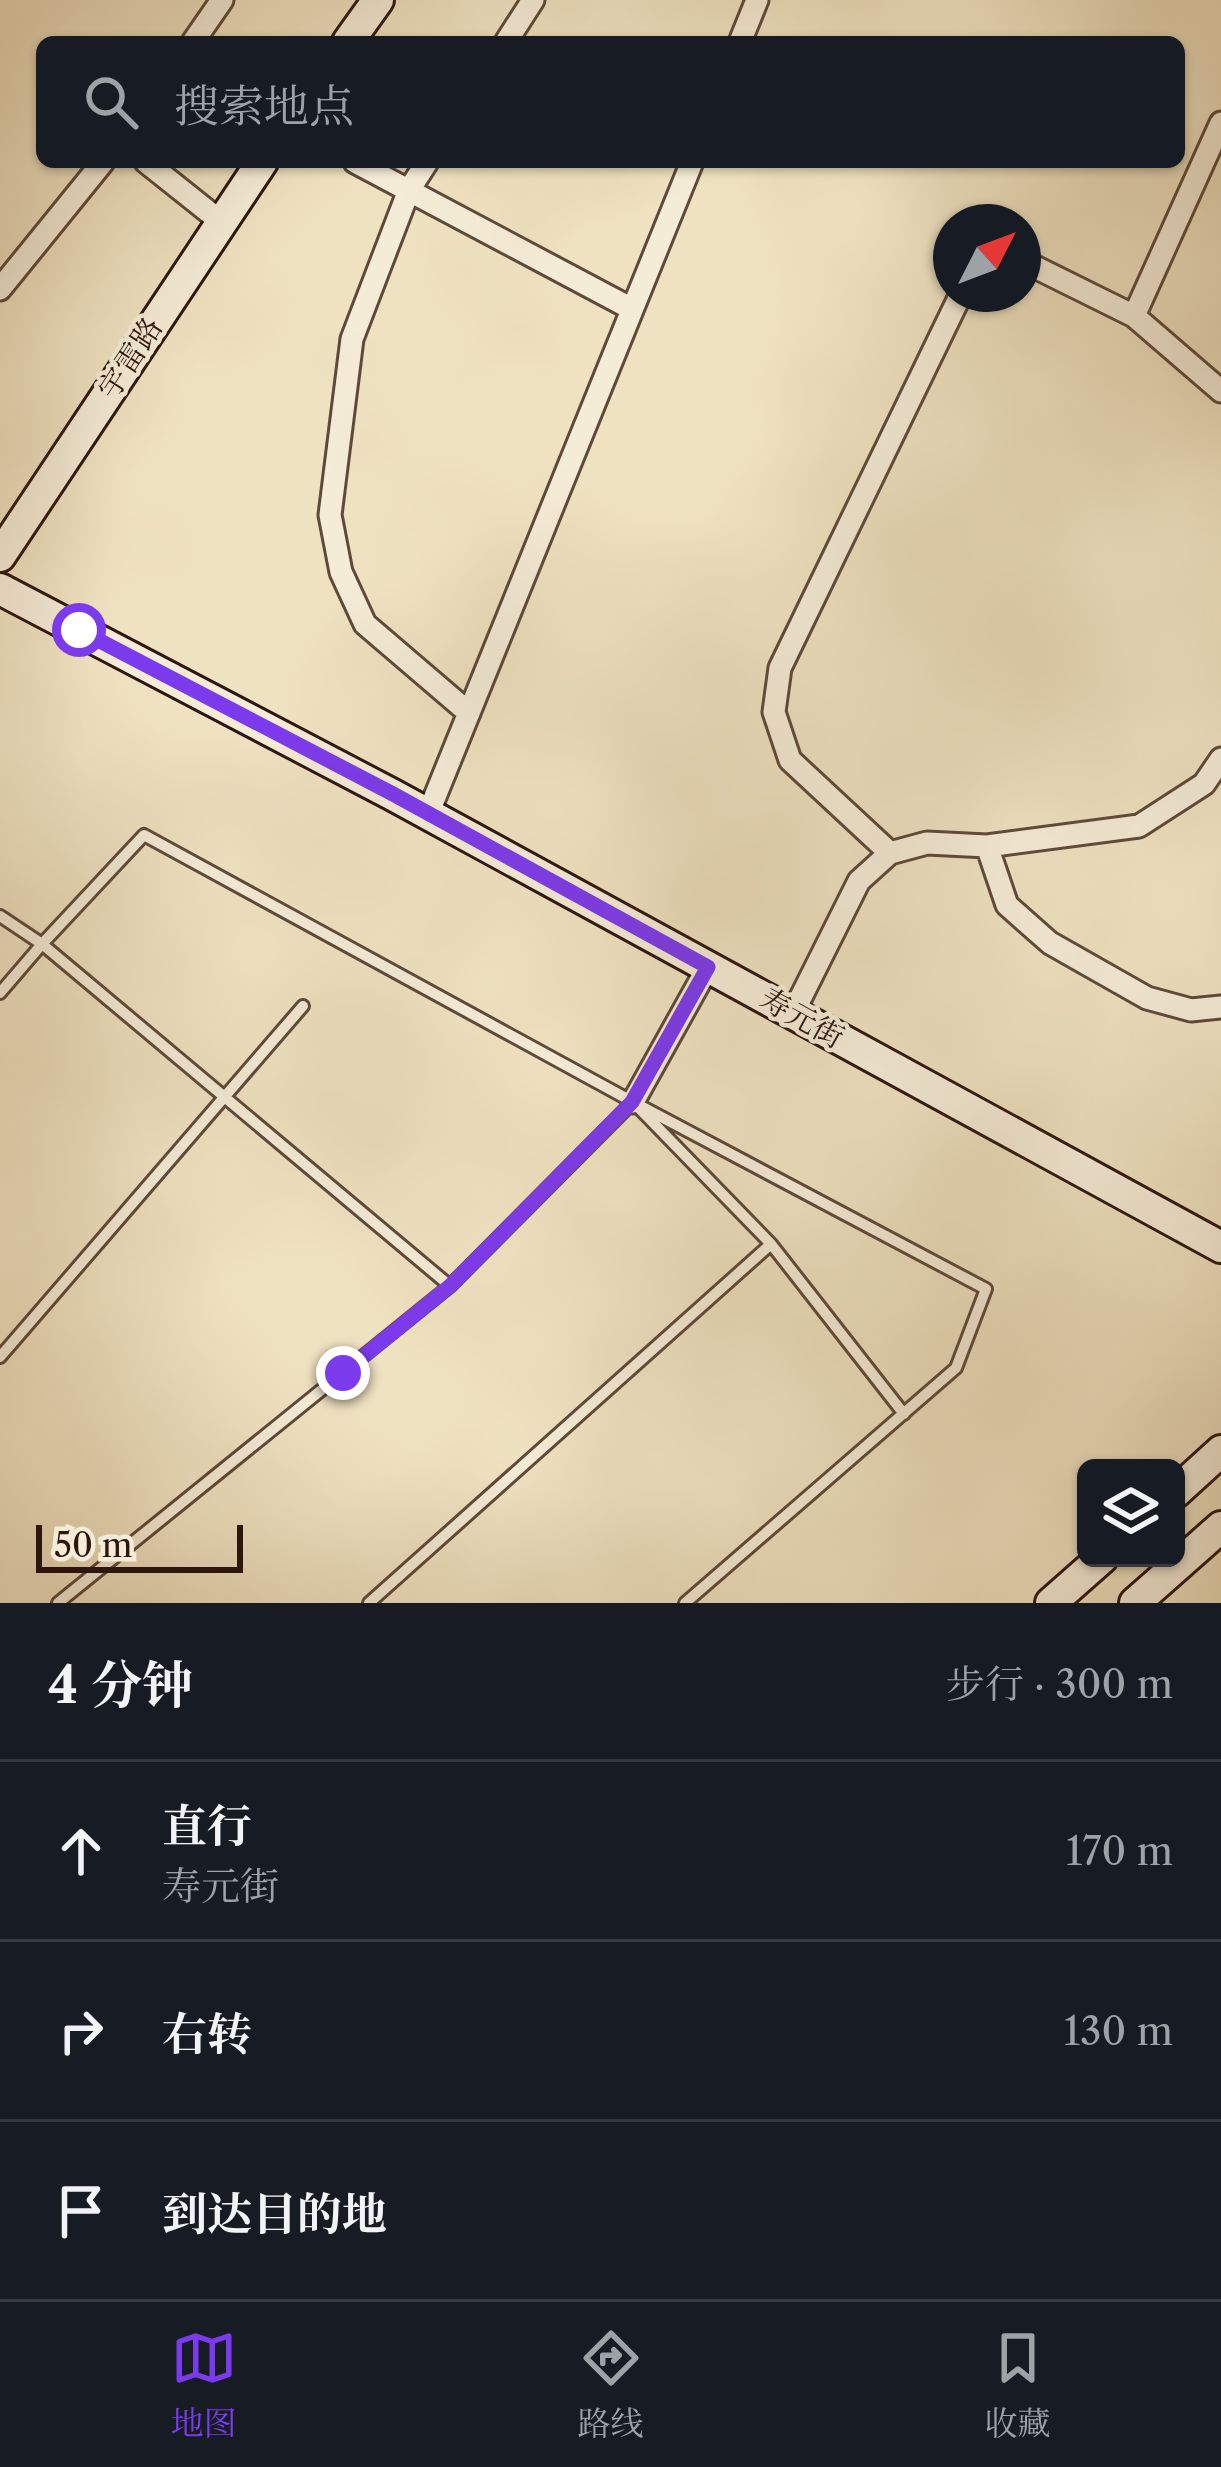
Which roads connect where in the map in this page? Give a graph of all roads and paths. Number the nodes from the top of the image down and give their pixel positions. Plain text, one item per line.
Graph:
1 (222, 0) edge
2 (378, 0) edge
3 (533, 0) edge
4 (757, 0) edge
5 (197, 36) edge
6 (352, 36) edge
7 (510, 36) edge
8 (742, 36) edge
9 (1221, 123) edge
10 (99, 168) edge
11 (154, 168) edge
12 (258, 168) edge
13 (367, 168) edge
14 (424, 168) edge
15 (690, 168) edge
16 (409, 190) junction
17 (220, 221) junction
18 (1041, 270) edge
19 (0, 289) edge
20 (632, 309) junction
21 (952, 312) edge
22 (1134, 316) junction
23 (1221, 391) edge
24 (0, 556) edge
25 (0, 589) edge
26 (469, 713) junction
27 (1221, 760) edge
28 (428, 814) junction
29 (987, 846) junction
30 (890, 853) junction
31 (0, 916) edge
32 (42, 944) junction
33 (708, 967) junction
34 (0, 993) edge
35 (303, 1006) dead end
36 (1221, 1007) edge
37 (793, 1013) junction
38 (226, 1099) junction
39 (632, 1102) junction
40 (771, 1244) junction
41 (1221, 1247) edge
42 (450, 1286) junction
43 (0, 1357) edge
44 (904, 1414) junction
45 (1221, 1451) edge
46 (1185, 1484) edge
47 (1221, 1527) edge
48 (1092, 1567) edge
49 (58, 1603) edge
50 (370, 1603) edge
51 (685, 1603) edge
52 (1052, 1603) edge
53 (1135, 1603) edge

1 - 5 street
2 - 6 street
3 - 7 street
4 - 8 street
9 - 22 street
10 - 19 street
11 - 17 street
12 - 17 street, 宇雷路
13 - 16 street
14 - 16 street
15 - 20 street
16 - 20 street
16 - 26 street
17 - 24 street, 宇雷路
18 - 22 street
20 - 26 street
21 - 30 street
22 - 23 street
25 - 28 street, 寿元街
26 - 28 street
27 - 29 street
28 - 33 street, 寿元街
29 - 30 street
29 - 36 street
30 - 37 street
31 - 32 lane
32 - 34 lane
32 - 38 lane
32 - 39 lane
33 - 37 street, 寿元街
33 - 39 street
35 - 38 lane
37 - 41 street, 寿元街
38 - 42 lane
38 - 43 lane
39 - 40 lane
39 - 42 lane
39 - 44 lane
40 - 44 lane
40 - 50 lane
42 - 49 lane
44 - 51 lane
45 - 46 street
47 - 53 street
48 - 52 street

